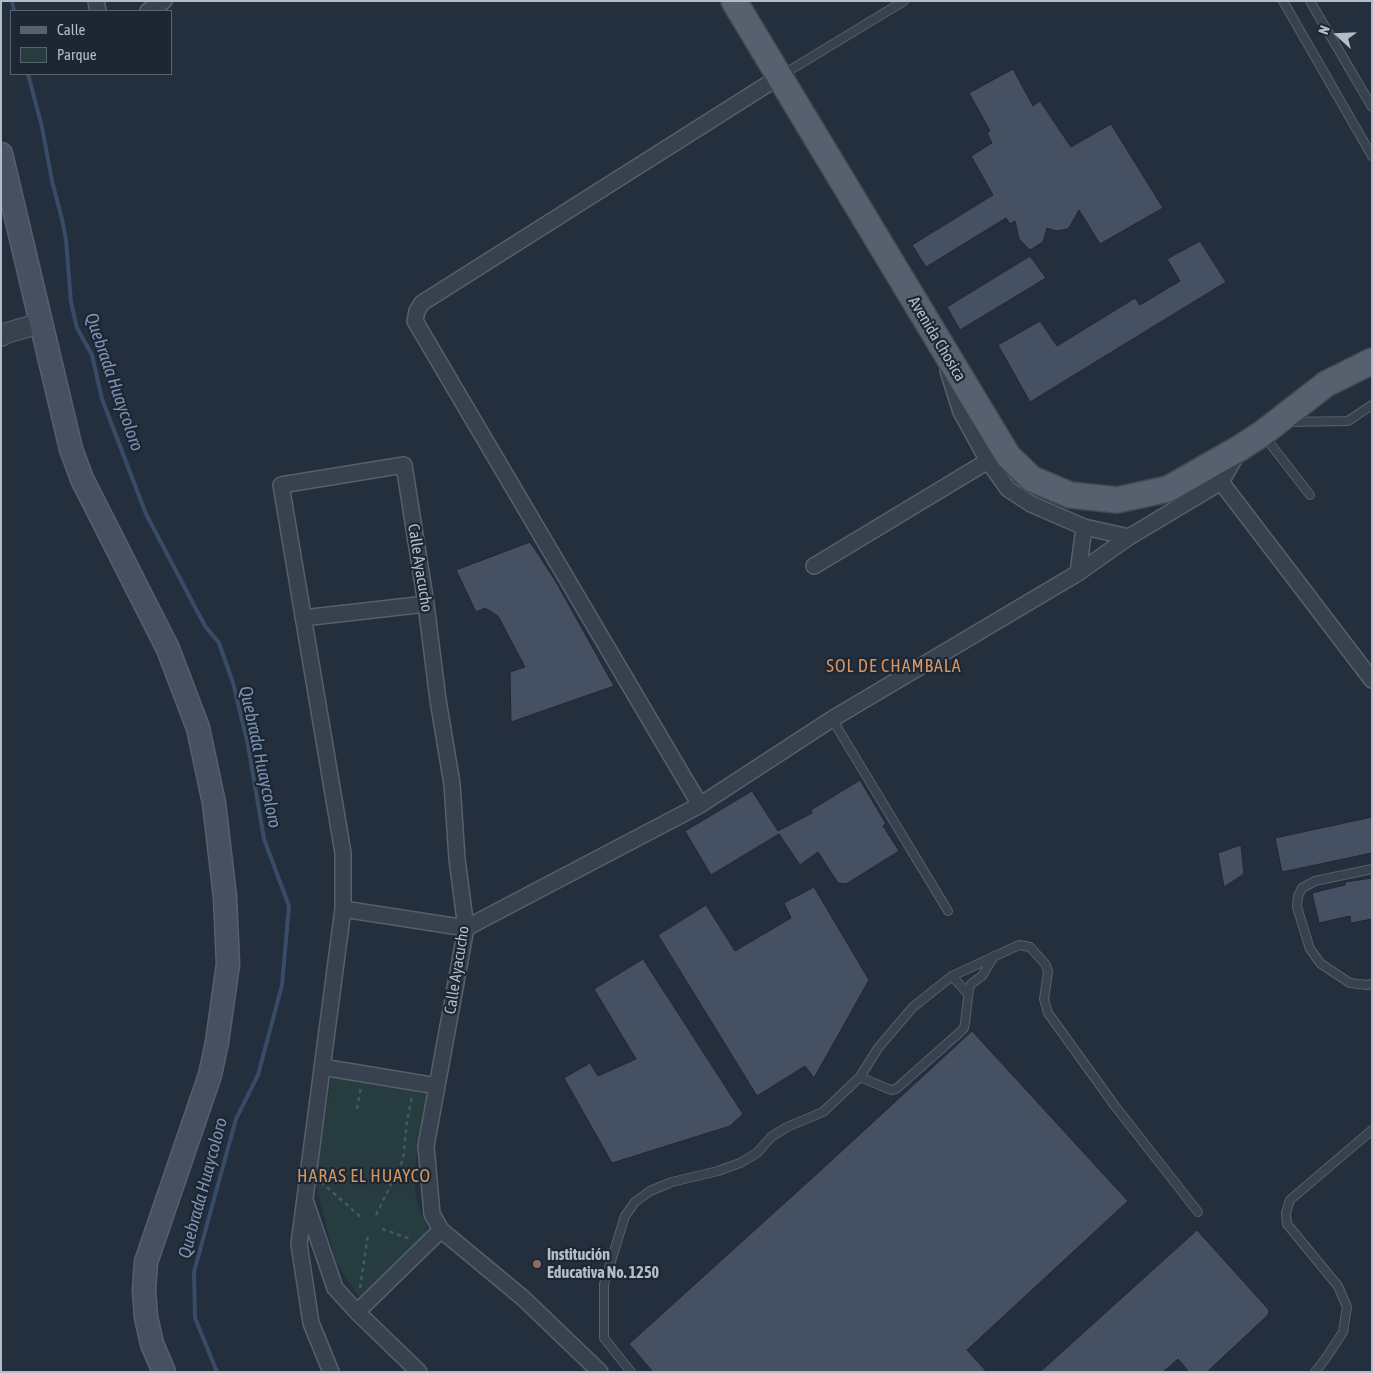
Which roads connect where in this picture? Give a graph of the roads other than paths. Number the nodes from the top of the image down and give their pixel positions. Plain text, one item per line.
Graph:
1 (164, 1) edge
2 (734, 1) edge
3 (904, 1) edge
4 (1283, 1) edge
5 (1310, 1) edge
6 (150, 10) edge
7 (779, 77) junction
8 (1372, 107) edge
9 (1, 154) edge
10 (1372, 156) edge
11 (41, 323) junction
12 (1, 336) edge
13 (937, 338) junction
14 (1372, 361) edge
15 (1372, 405) edge
16 (1270, 428) junction
17 (1240, 448) junction
18 (988, 461) junction
19 (1221, 482) junction
20 (1310, 494) dead end
21 (1084, 527) junction
22 (1130, 536) junction
23 (814, 566) dead end
24 (1078, 573) junction
25 (426, 604) junction
26 (303, 618) junction
27 (1372, 680) edge
28 (832, 719) junction
29 (700, 805) junction
30 (1372, 869) edge
31 (343, 909) junction
32 (948, 911) dead end
33 (466, 928) junction
34 (994, 956) junction
35 (952, 976) junction
36 (1372, 984) edge
37 (968, 994) junction
38 (322, 1067) junction
39 (860, 1077) junction
40 (437, 1086) junction
41 (1372, 1130) edge
42 (305, 1198) junction
43 (1198, 1212) dead end
44 (441, 1230) junction
45 (357, 1312) junction
46 (164, 1372) edge
47 (331, 1372) edge
48 (419, 1372) edge
49 (600, 1372) edge
50 (631, 1372) edge
51 (1315, 1372) edge

1 - 6 street
2 - 7 main road, Avenida Chosica
3 - 7 lane
4 - 10 lane
5 - 8 lane
7 - 13 main road, Avenida Chosica
7 - 29 street
9 - 11 main road
11 - 12 street
11 - 46 main road
13 - 17 main road, Avenida Chosica
13 - 18 street
14 - 16 main road, Avenida Chosica
15 - 16 lane
16 - 17 main road, Avenida Chosica
16 - 20 lane
17 - 19 street
18 - 21 street
18 - 23 street
19 - 22 street
19 - 27 street
21 - 22 street
21 - 24 street
22 - 24 street
24 - 28 street
25 - 26 street
25 - 26 street, Calle Ayacucho
25 - 33 street, Calle Ayacucho
26 - 31 street
28 - 29 street
28 - 32 lane
29 - 33 street
30 - 36 lane
31 - 33 street
31 - 38 street
33 - 40 street, Calle Ayacucho
34 - 35 lane
34 - 37 lane
34 - 43 lane
35 - 37 lane
35 - 39 lane
37 - 39 lane
38 - 40 street
38 - 42 street
39 - 50 lane
40 - 44 street, Calle Ayacucho
41 - 51 lane
42 - 45 street
42 - 47 street
44 - 45 street
44 - 49 street, Calle Ayacucho
45 - 48 street

